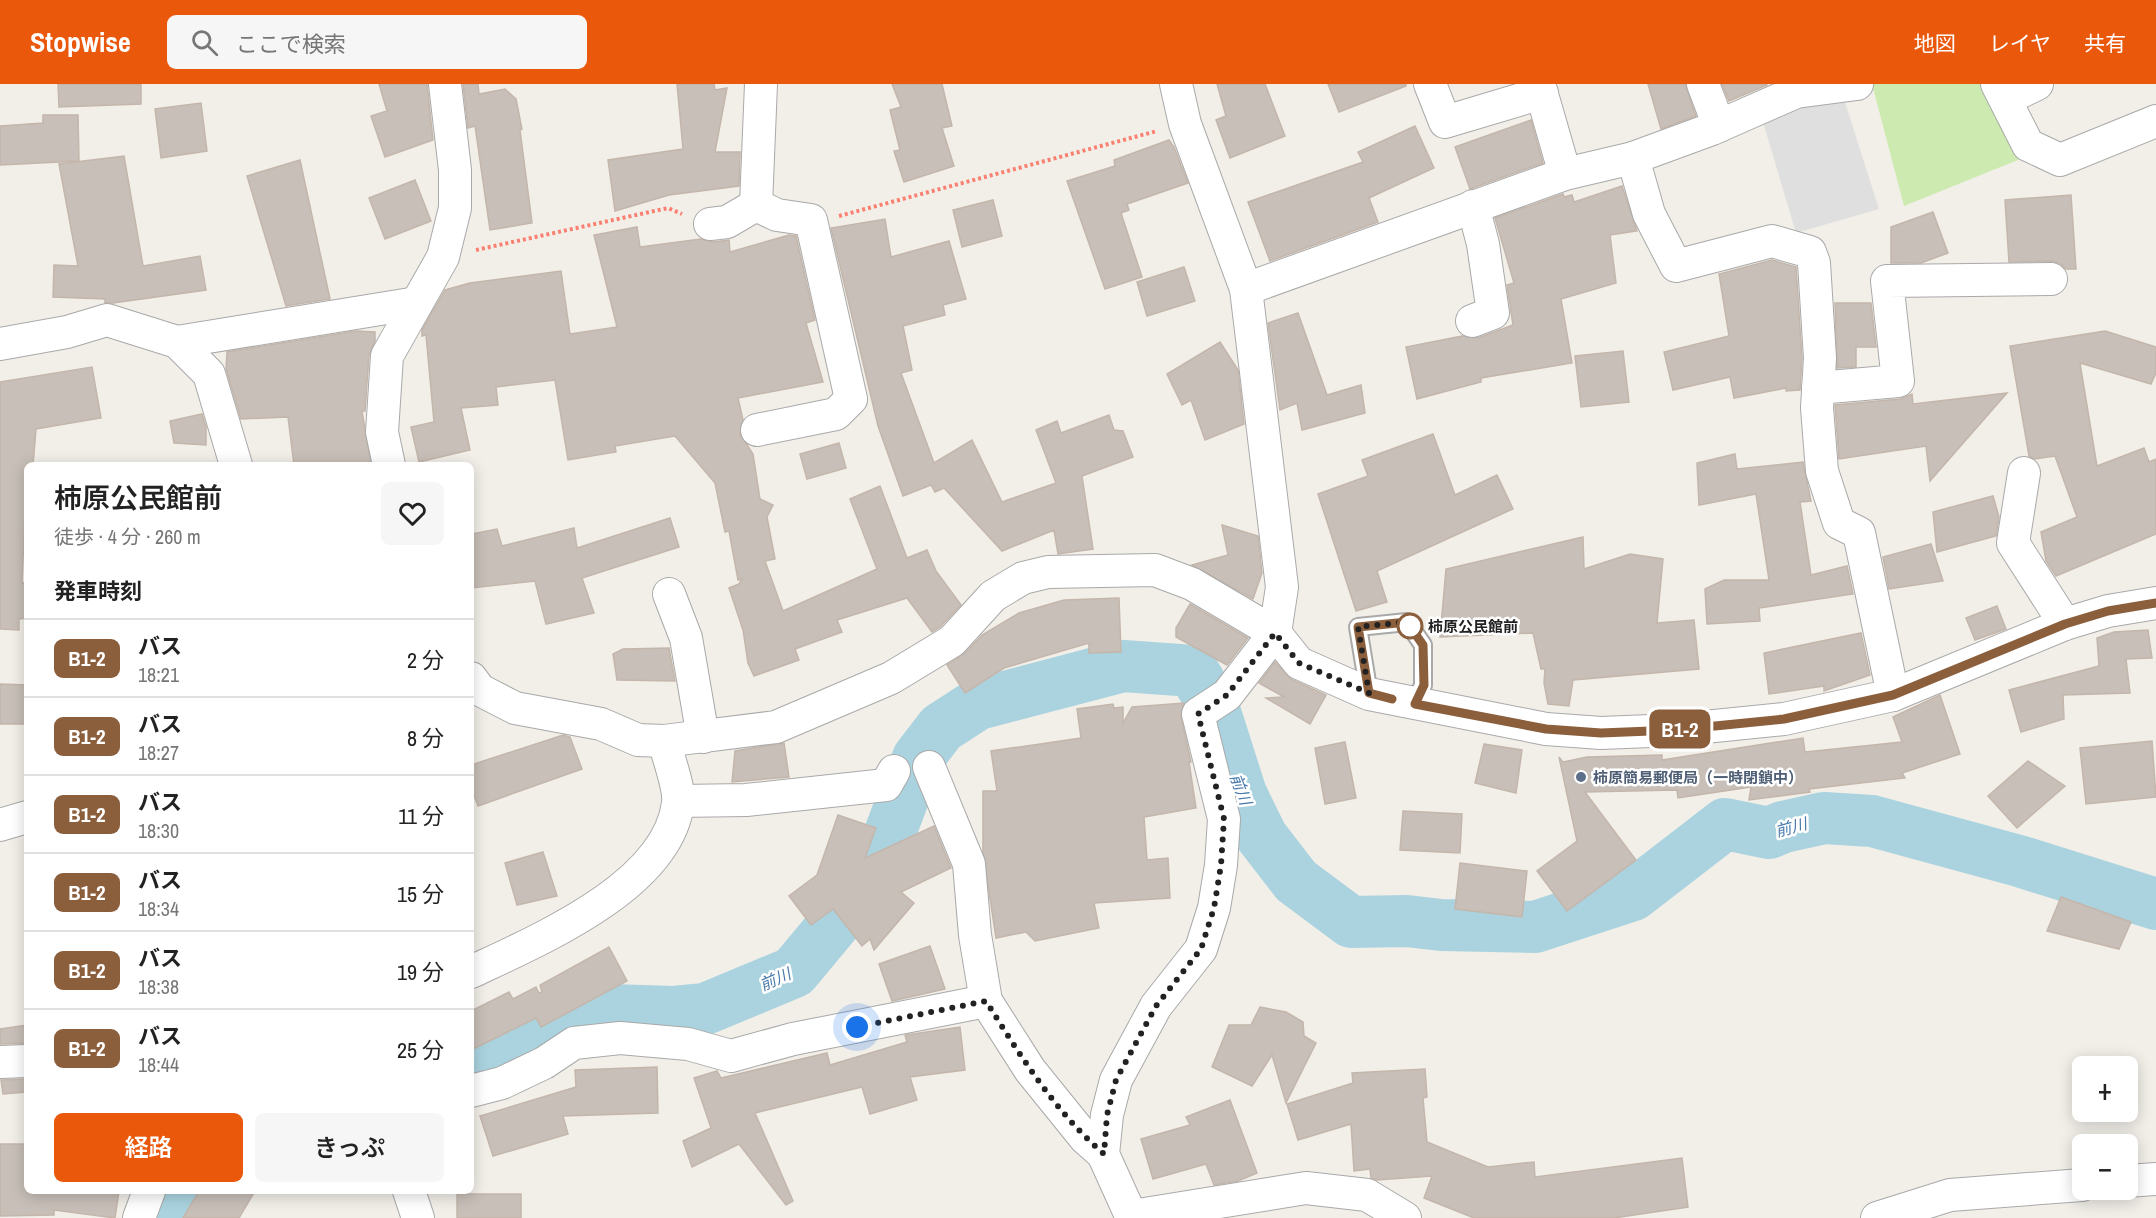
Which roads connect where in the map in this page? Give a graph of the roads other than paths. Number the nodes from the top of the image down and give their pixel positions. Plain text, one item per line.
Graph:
1 (445, 84) edge
2 (761, 84) edge
3 (1176, 84) edge
4 (1430, 84) edge
5 (1703, 84) edge
6 (1857, 84) edge
7 (2037, 84) edge
8 (1540, 89) edge
9 (2001, 92) edge
10 (2156, 120) edge
11 (1719, 126) junction
12 (1633, 158) junction
13 (1565, 174) junction
14 (756, 205) junction
15 (1473, 206) junction
16 (710, 224) dead end
17 (2051, 279) dead end
18 (1246, 290) junction
19 (417, 303) junction
20 (1472, 321) dead end
21 (177, 342) junction
22 (0, 344) edge
23 (1818, 388) junction
24 (757, 430) dead end
25 (235, 462) edge
26 (388, 462) edge
27 (2024, 473) dead end
28 (669, 594) dead end
29 (2156, 603) edge
30 (2065, 624) junction
31 (1275, 633) junction
32 (474, 682) edge
33 (1369, 693) junction
34 (1893, 695) junction
35 (1415, 704) junction
36 (703, 737) junction
37 (664, 741) junction
38 (929, 767) dead end
39 (894, 771) dead end
40 (679, 801) junction
41 (24, 818) edge
42 (0, 825) edge
43 (474, 970) edge
44 (986, 1001) junction
45 (24, 1061) edge
46 (0, 1062) edge
47 (474, 1090) edge
48 (1104, 1154) junction
49 (2156, 1179) edge
50 (2138, 1180) edge
51 (2072, 1186) edge
52 (149, 1194) edge
53 (410, 1194) edge
54 (1132, 1217) edge
55 (139, 1218) edge
56 (418, 1218) edge
57 (1405, 1218) edge
58 (1877, 1218) edge

1 - 19 street
2 - 14 street
3 - 18 street
4 - 8 street
5 - 11 street
6 - 11 street
7 - 9 street
8 - 13 street
9 - 10 street
11 - 12 street
12 - 13 street
12 - 23 street
13 - 15 street
14 - 16 street
14 - 24 street
15 - 18 street
15 - 20 street
17 - 23 street
18 - 31 street
19 - 21 street
19 - 26 street
21 - 22 street
21 - 25 street
23 - 34 street
27 - 30 street
28 - 36 street
29 - 30 street
30 - 34 street
31 - 33 street
31 - 36 street
31 - 48 street
32 - 37 street
33 - 35 street
33 - 35 lane
34 - 35 street
36 - 37 street
37 - 40 street
38 - 44 street
39 - 40 street
40 - 43 street
41 - 42 street
44 - 47 street
44 - 48 street
45 - 46 street
48 - 54 street
49 - 50 street
51 - 58 street
52 - 55 street
53 - 56 street
54 - 57 street

